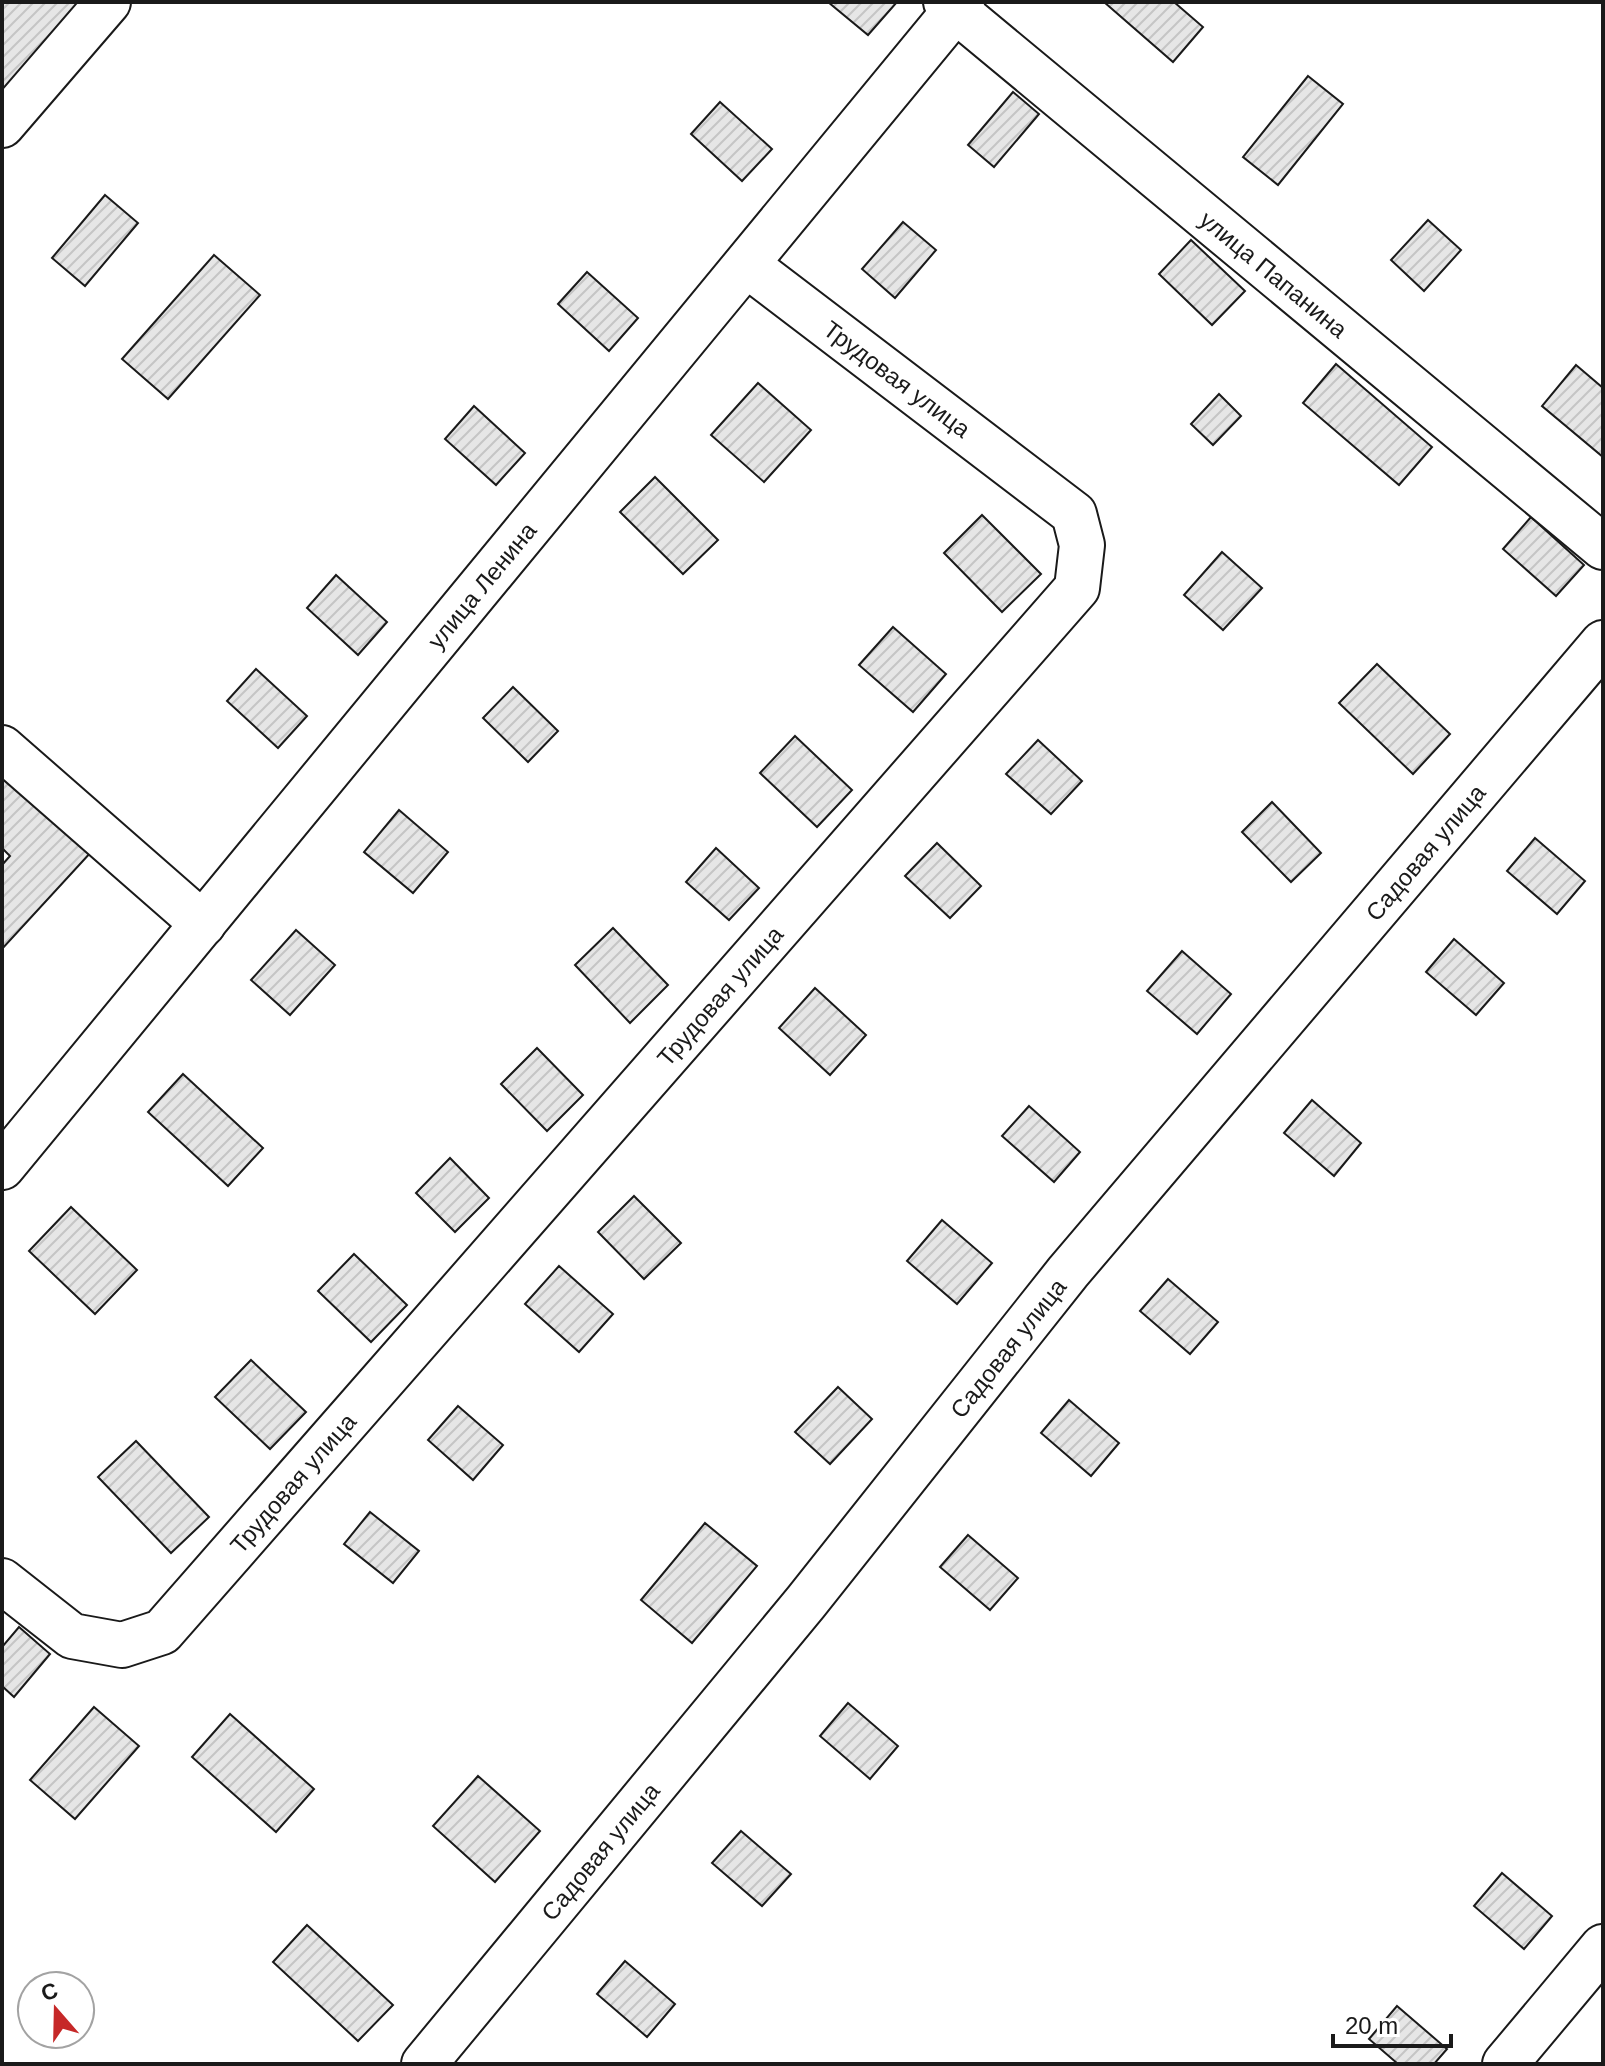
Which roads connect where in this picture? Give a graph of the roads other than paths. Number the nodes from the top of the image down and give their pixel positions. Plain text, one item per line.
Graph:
1 (108, 2) edge
2 (955, 5) edge
3 (2, 125) edge
4 (747, 265) junction
5 (1603, 547) edge
6 (1603, 643) edge
7 (2, 748) edge
8 (203, 924) junction
9 (2, 1167) edge
10 (2, 1581) edge
11 (1603, 1947) edge
12 (424, 2064) edge
13 (1505, 2064) edge

1 - 3 street
2 - 4 street, улица Ленина
2 - 5 street, улица Папанина
4 - 8 street, улица Ленина
4 - 10 street, Трудовая улица
6 - 12 street, Садовая улица
7 - 8 street
8 - 9 street, улица Ленина
11 - 13 street

